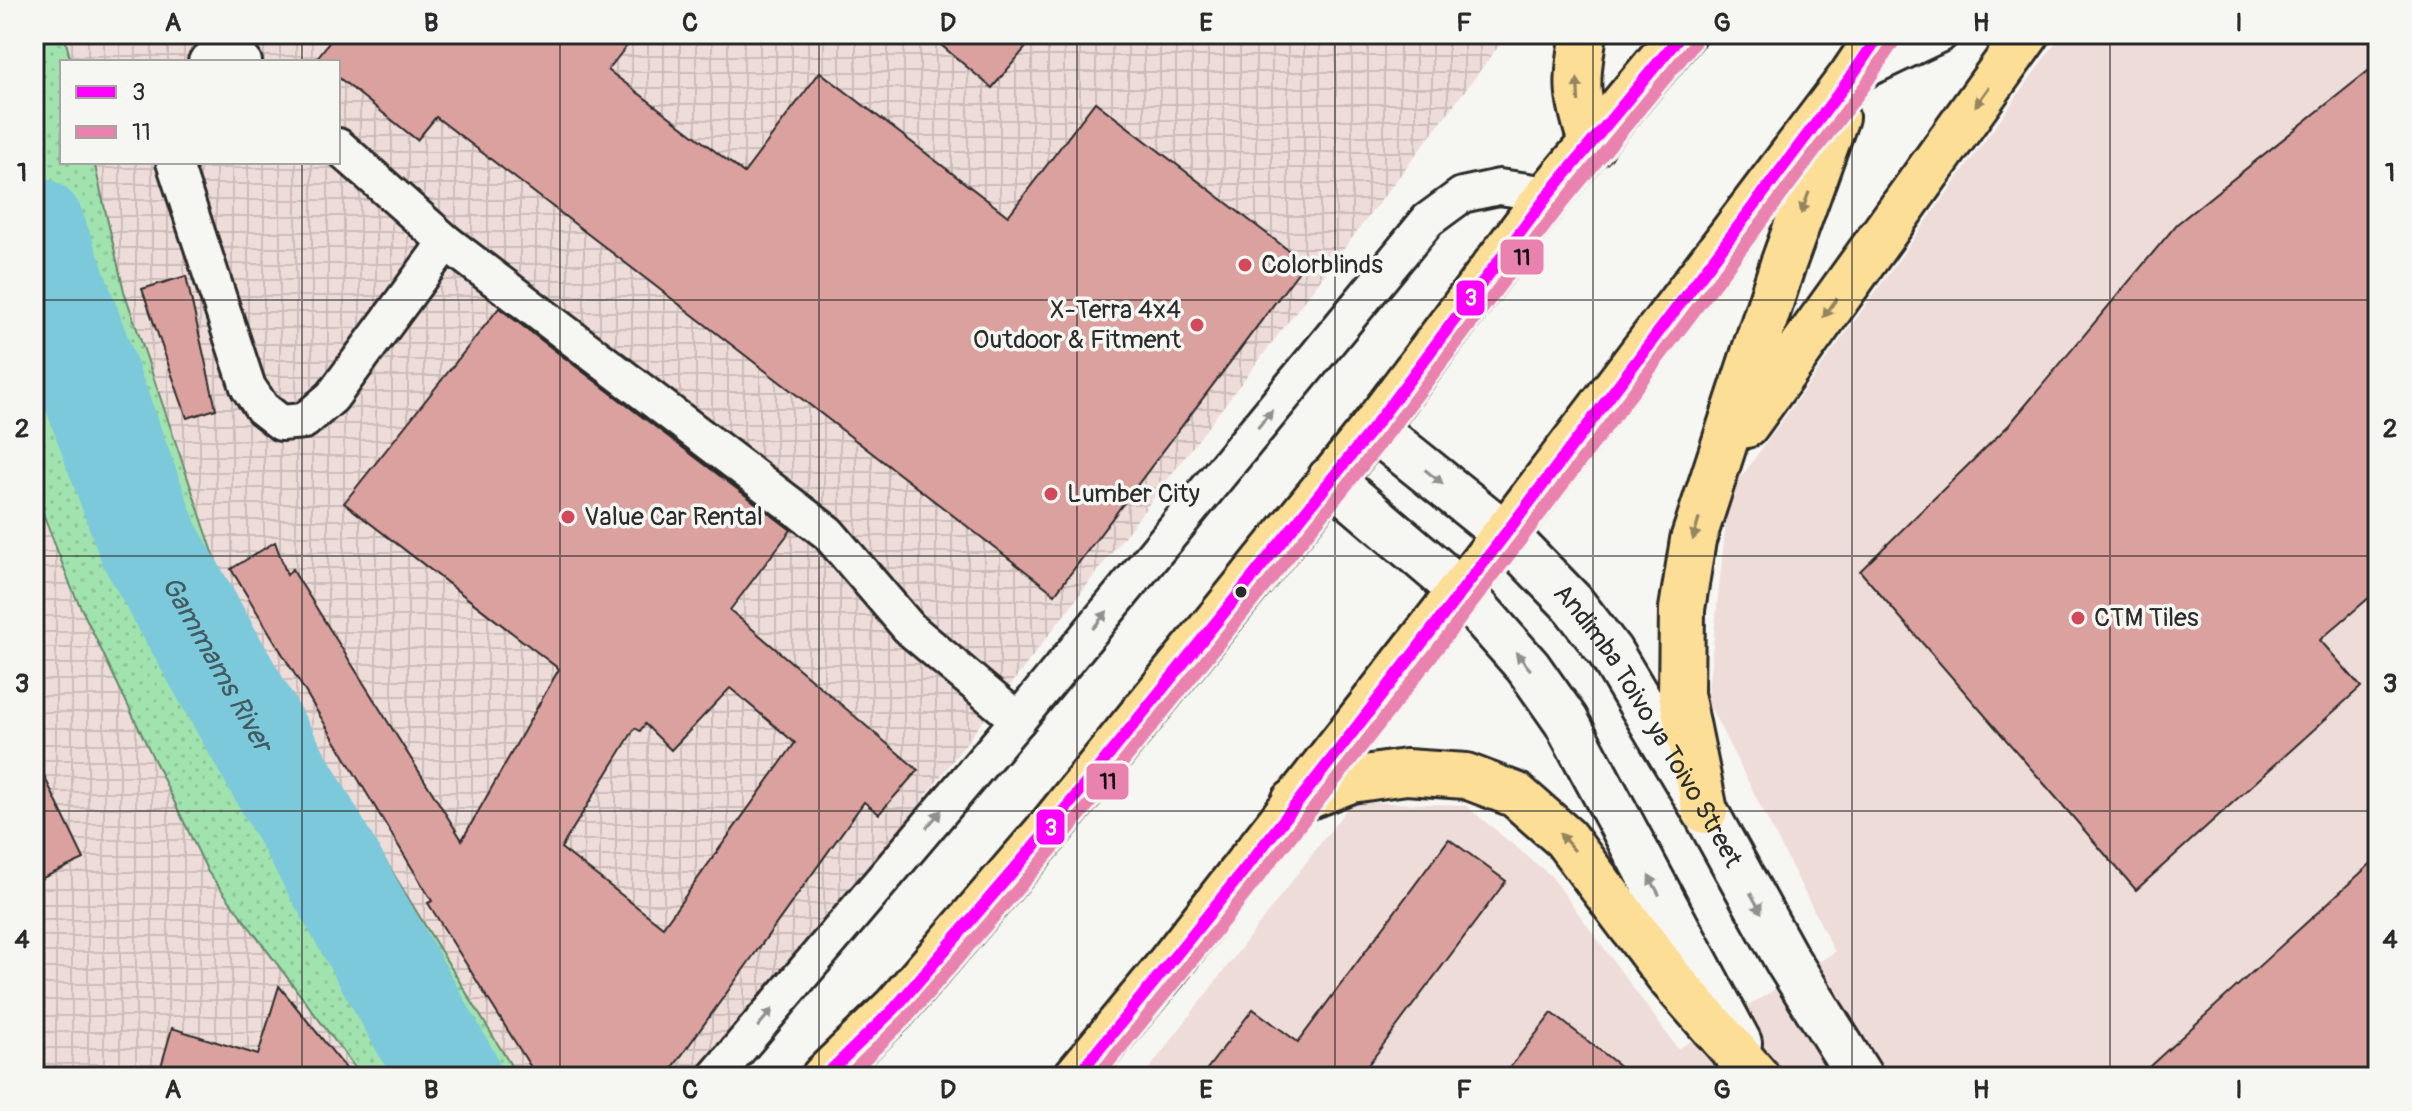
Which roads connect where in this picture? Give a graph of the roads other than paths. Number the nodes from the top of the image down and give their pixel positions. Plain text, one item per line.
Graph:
1 (1584, 34) edge
2 (1682, 34) edge
3 (1880, 34) edge
4 (1941, 34) edge
5 (2027, 34) edge
6 (209, 60) edge
7 (239, 60) edge
8 (1851, 77) junction
9 (1592, 145) junction
10 (340, 148) edge
11 (175, 164) edge
12 (1549, 194) junction
13 (446, 242) junction
14 (1373, 428) junction
15 (1714, 470) junction
16 (1330, 479) junction
17 (1505, 534) junction
18 (1460, 590) junction
19 (1018, 720) junction
20 (1293, 802) junction
21 (1705, 811) junction
22 (715, 1077) edge
23 (824, 1077) edge
24 (1076, 1077) edge
25 (1757, 1077) edge
26 (1860, 1077) edge

9 -> 1 main road
2 - 9 main road
3 - 8 main road
4 - 8 lane
5 -> 15 main road
6 - 7 lane
8 -> 15 main road
8 - 17 main road
9 - 12 main road
10 - 13 lane
11 - 13 lane
12 - 14 main road
19 -> 12 lane
13 - 19 lane
14 - 16 main road
14 -> 17 street, Andimba Toivo ya Toivo Street
15 -> 21 main road
16 - 18 street
16 - 23 main road
17 - 18 main road
17 - 21 street, Andimba Toivo ya Toivo Street
18 - 20 main road
25 -> 18 street
22 -> 19 lane
20 - 24 main road
25 -> 20 main road
21 -> 26 street, Andimba Toivo ya Toivo Street

